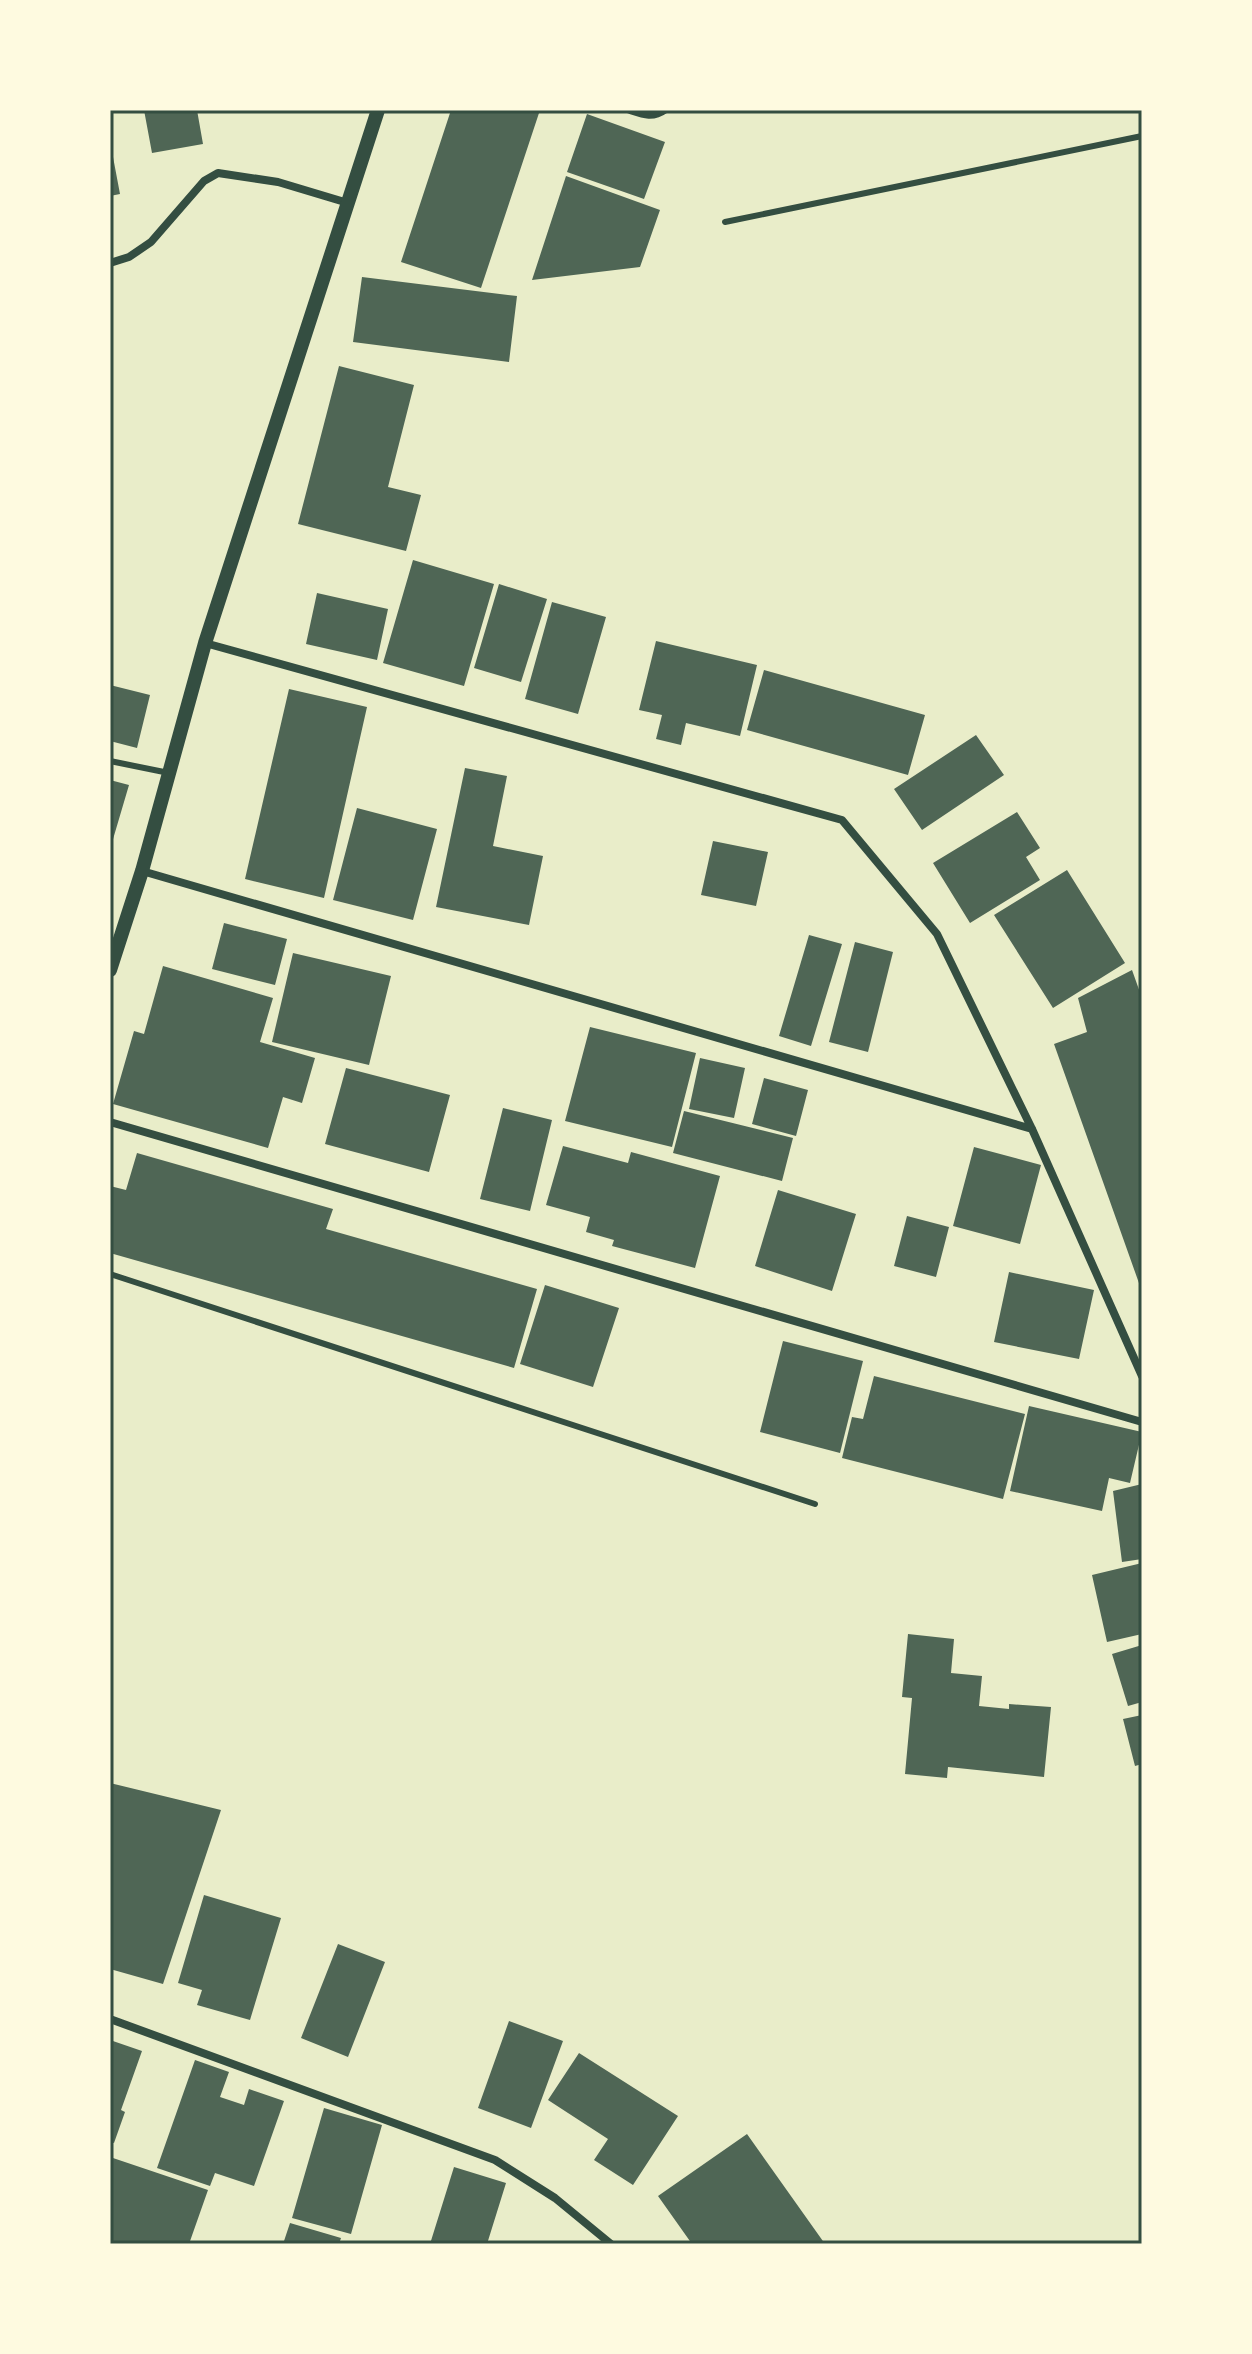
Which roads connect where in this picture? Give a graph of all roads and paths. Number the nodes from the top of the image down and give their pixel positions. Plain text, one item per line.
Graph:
1 (378, 110) edge
2 (627, 110) edge
3 (666, 110) edge
4 (1142, 136) edge
5 (348, 203) junction
6 (725, 222) dead end
7 (110, 263) edge
8 (205, 643) junction
9 (110, 761) edge
10 (169, 773) junction
11 (142, 871) junction
12 (110, 970) edge
13 (110, 1122) edge
14 (1032, 1129) junction
15 (110, 1274) edge
16 (1142, 1376) edge
17 (1142, 1422) edge
18 (815, 1504) dead end
19 (110, 2019) edge
20 (611, 2244) edge

1 - 5 street
2 - 3 lane
4 - 6 lane
5 - 7 street
5 - 8 street
8 - 10 street
8 - 14 street
9 - 10 lane
10 - 11 street
11 - 12 street
11 - 14 street
13 - 17 street
14 - 16 street
15 - 18 lane
19 - 20 street

